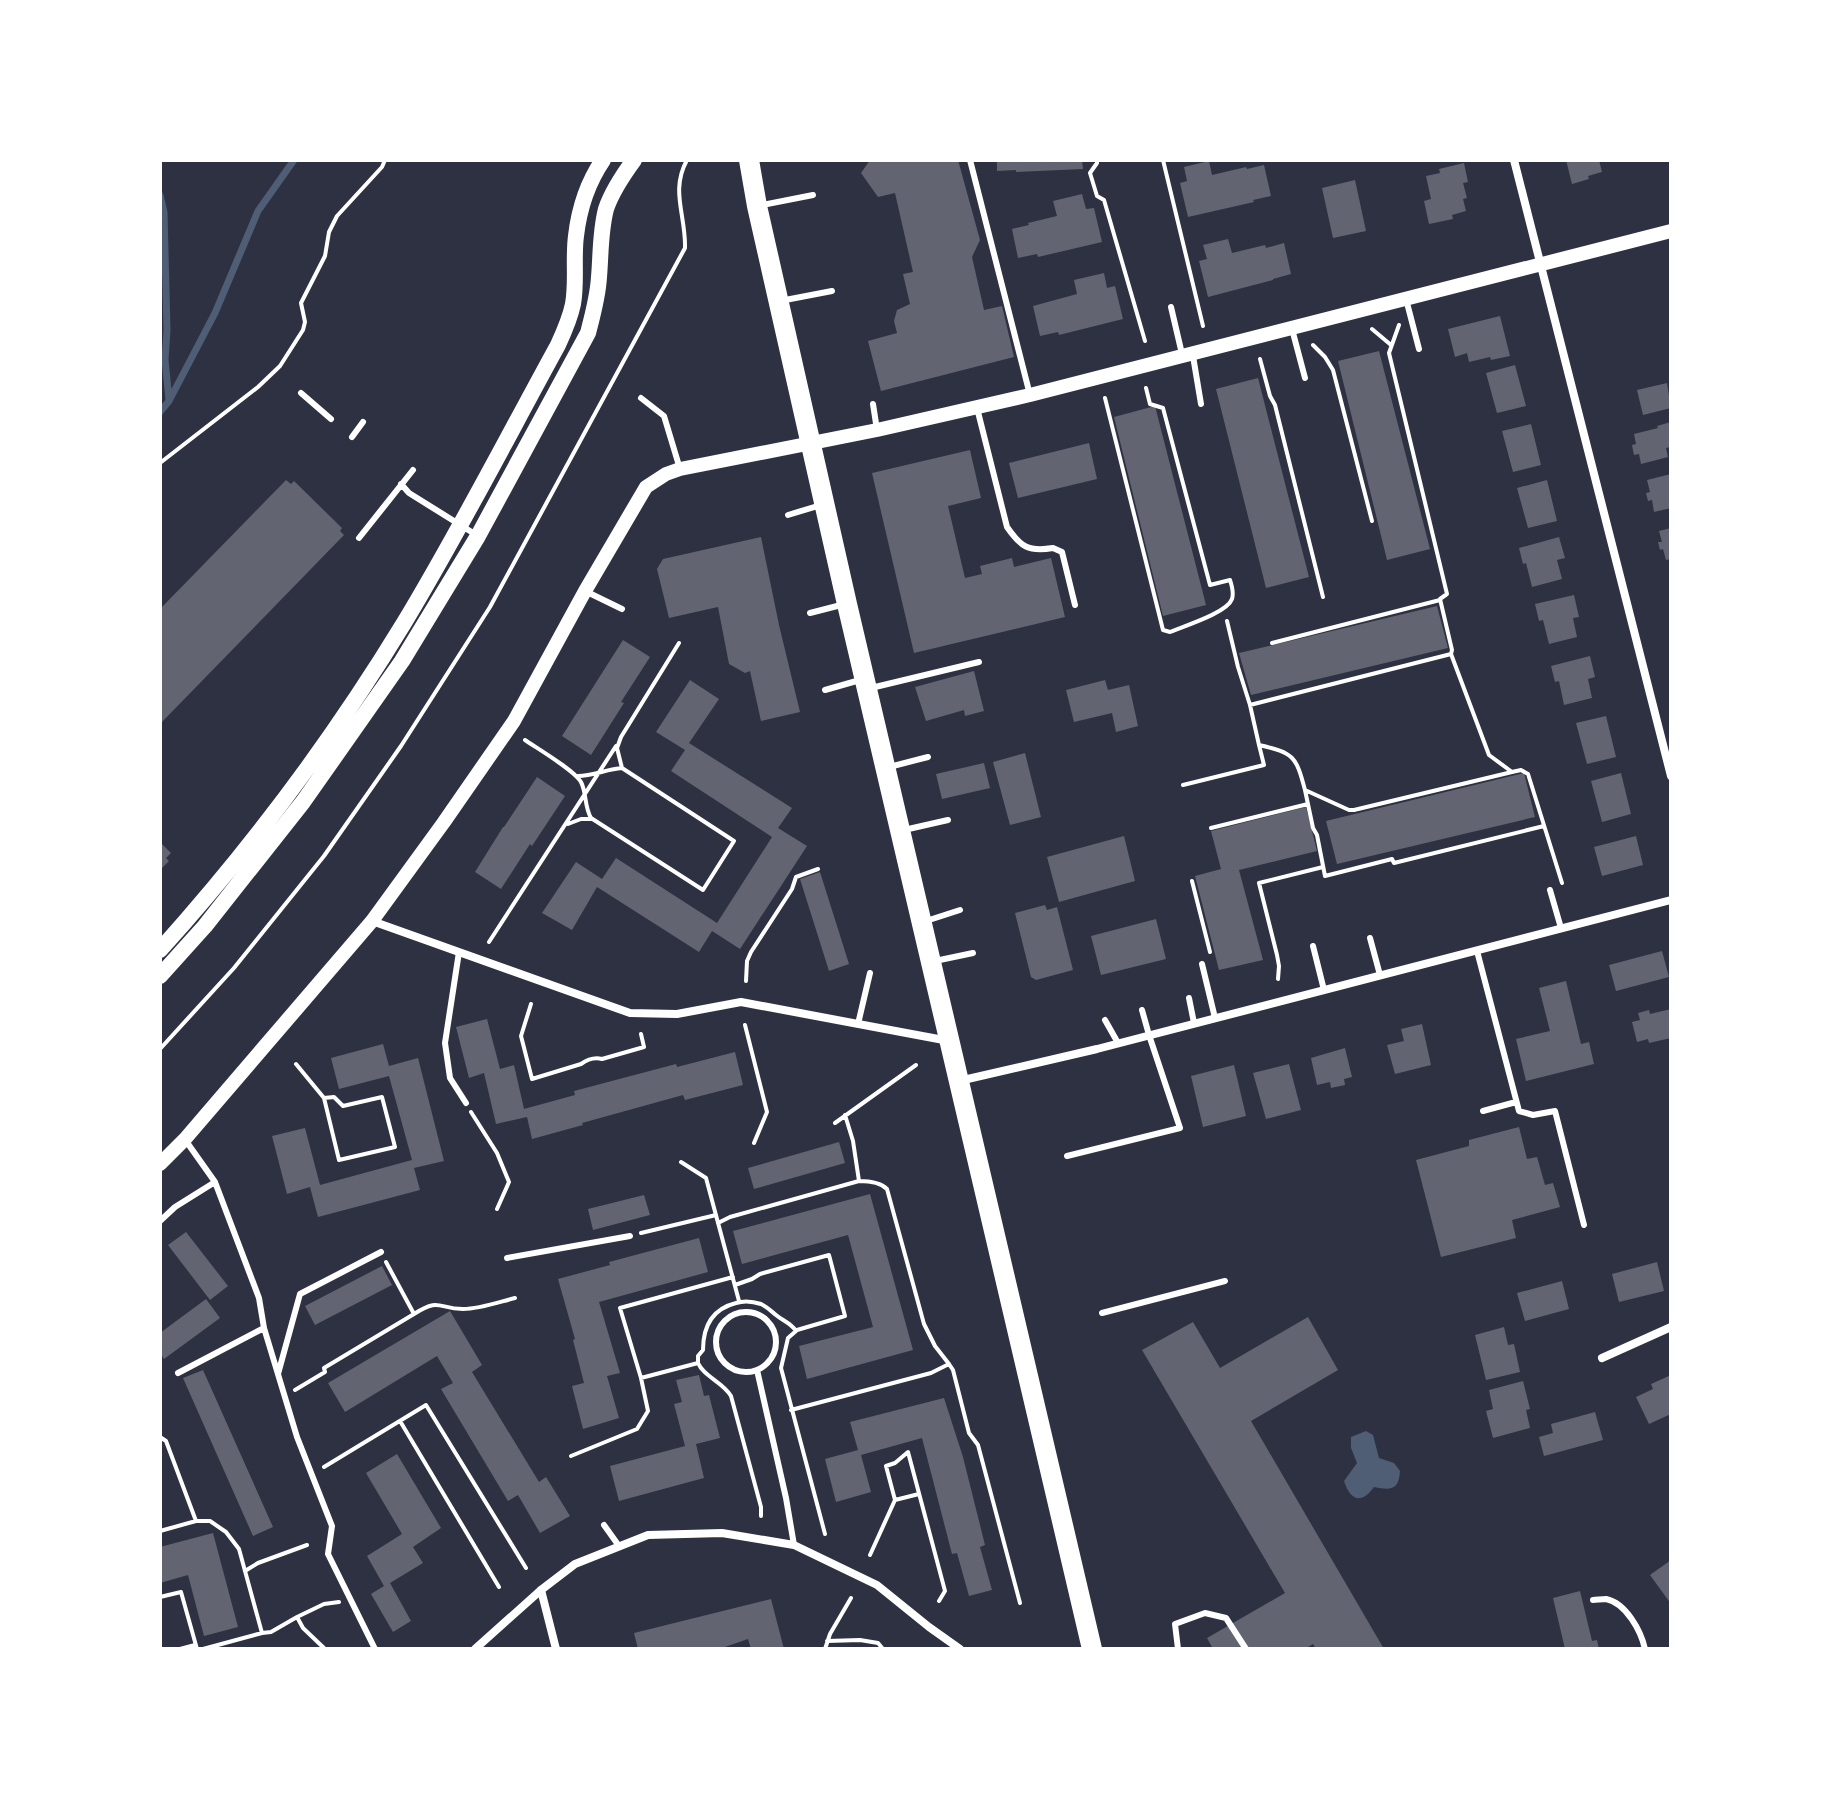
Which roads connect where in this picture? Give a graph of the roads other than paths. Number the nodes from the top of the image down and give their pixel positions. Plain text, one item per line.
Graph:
1 (603, 160) edge
2 (634, 160) edge
3 (749, 160) edge
4 (970, 160) edge
5 (1514, 160) edge
6 (813, 195) dead end
7 (757, 206) junction
8 (1671, 231) edge
9 (1540, 264) junction
10 (832, 291) dead end
11 (1406, 299) junction
12 (779, 302) junction
13 (1171, 307) dead end
14 (1292, 329) junction
15 (1419, 349) dead end
16 (1188, 356) junction
17 (1305, 378) dead end
18 (301, 393) dead end
19 (1030, 395) junction
20 (641, 398) dead end
21 (873, 404) dead end
22 (1201, 404) dead end
23 (977, 408) junction
24 (331, 419) dead end
25 (363, 422) dead end
26 (877, 430) junction
27 (352, 437) dead end
28 (811, 442) junction
29 (680, 469) junction
30 (413, 470) dead end
31 (401, 484) junction
32 (824, 504) junction
33 (788, 515) dead end
34 (459, 525) junction
35 (478, 536) junction
36 (359, 538) dead end
37 (585, 591) junction
38 (847, 604) junction
39 (1075, 605) dead end
40 (622, 609) dead end
41 (810, 613) dead end
42 (979, 662) dead end
43 (866, 684) junction
44 (825, 690) dead end
45 (928, 757) dead end
46 (886, 768) junction
47 (1671, 776) edge
48 (948, 820) dead end
49 (901, 831) junction
50 (1550, 890) dead end
51 (1671, 900) edge
52 (960, 910) dead end
53 (372, 921) junction
54 (922, 922) junction
55 (1561, 928) junction
56 (1370, 938) dead end
57 (1313, 946) dead end
58 (160, 950) edge
59 (1477, 951) junction
60 (459, 952) junction
61 (973, 953) dead end
62 (931, 962) junction
63 (1202, 964) dead end
64 (870, 973) dead end
65 (1380, 975) junction
66 (160, 976) edge
67 (1324, 990) junction
68 (1189, 998) dead end
69 (1142, 1010) dead end
70 (1215, 1018) junction
71 (1105, 1020) dead end
72 (1194, 1023) junction
73 (858, 1024) junction
74 (1149, 1035) junction
75 (950, 1041) junction
76 (1118, 1043) junction
77 (959, 1081) junction
78 (1516, 1102) junction
79 (466, 1103) road end
80 (1483, 1111) dead end
81 (185, 1139) junction
82 (1067, 1156) dead end
83 (160, 1164) edge
84 (215, 1182) junction
85 (160, 1221) edge
86 (1584, 1225) dead end
87 (630, 1236) road end
88 (381, 1252) road end
89 (507, 1258) dead end
90 (1225, 1281) dead end
91 (1102, 1313) dead end
92 (1671, 1327) edge
93 (264, 1328) junction
94 (1602, 1358) dead end
95 (757, 1370) junction
96 (178, 1373) dead end
97 (278, 1378) junction
98 (604, 1525) dead end
99 (794, 1545) junction
100 (619, 1546) junction
101 (541, 1590) junction
102 (1593, 1600) dead end
103 (375, 1649) edge
104 (475, 1649) edge
105 (556, 1649) edge
106 (960, 1649) edge
107 (1092, 1649) edge
108 (1178, 1649) edge
109 (1246, 1649) edge
110 (1645, 1649) edge

1 - 34 main road
2 - 35 main road
3 - 7 main road
4 - 19 lane
5 - 9 street
6 - 7 lane
7 - 12 main road
8 - 9 street
9 - 11 street
9 - 47 street
10 - 12 lane
11 - 14 street
11 - 15 lane
12 - 28 main road
13 - 16 lane
14 - 16 street
14 - 17 lane
16 - 19 street
16 - 22 lane
18 - 24 lane
19 - 23 street
20 - 29 lane
21 - 26 lane
23 - 26 street
23 - 39 lane
25 - 27 lane
26 - 28 street
28 - 29 street
28 - 32 main road
29 - 37 street
30 - 31 lane
31 - 34 lane
31 - 36 lane
32 - 33 lane
32 - 38 main road
34 - 35 lane
34 - 58 main road
35 - 66 main road
37 - 40 lane
37 - 53 street
38 - 41 lane
38 - 43 main road
42 - 43 lane
43 - 44 lane
43 - 46 main road
45 - 46 lane
46 - 49 main road
48 - 49 lane
49 - 54 main road
50 - 55 lane
51 - 55 street
52 - 54 lane
53 - 60 street
53 - 81 street
54 - 62 main road
55 - 59 street
56 - 65 lane
57 - 67 lane
59 - 65 street
59 - 78 lane
60 - 73 street
60 - 79 lane
61 - 62 lane
62 - 75 main road
63 - 70 lane
64 - 73 lane
65 - 67 street
67 - 70 street
68 - 72 lane
69 - 74 lane
70 - 72 street
71 - 76 lane
72 - 74 street
73 - 75 street
74 - 76 street
74 - 82 lane
75 - 77 main road
76 - 77 street
77 - 107 main road
78 - 80 lane
78 - 86 lane
81 - 83 street
81 - 84 lane
84 - 85 lane
84 - 93 lane
87 - 89 lane
88 - 97 lane
90 - 91 lane
92 - 94 street
93 - 96 lane
93 - 97 lane
95 - 95 lane
95 - 99 lane
97 - 103 lane
98 - 100 lane
99 - 100 street
99 - 106 street
100 - 101 street
101 - 104 street
101 - 105 street
102 - 110 lane
108 - 109 lane

